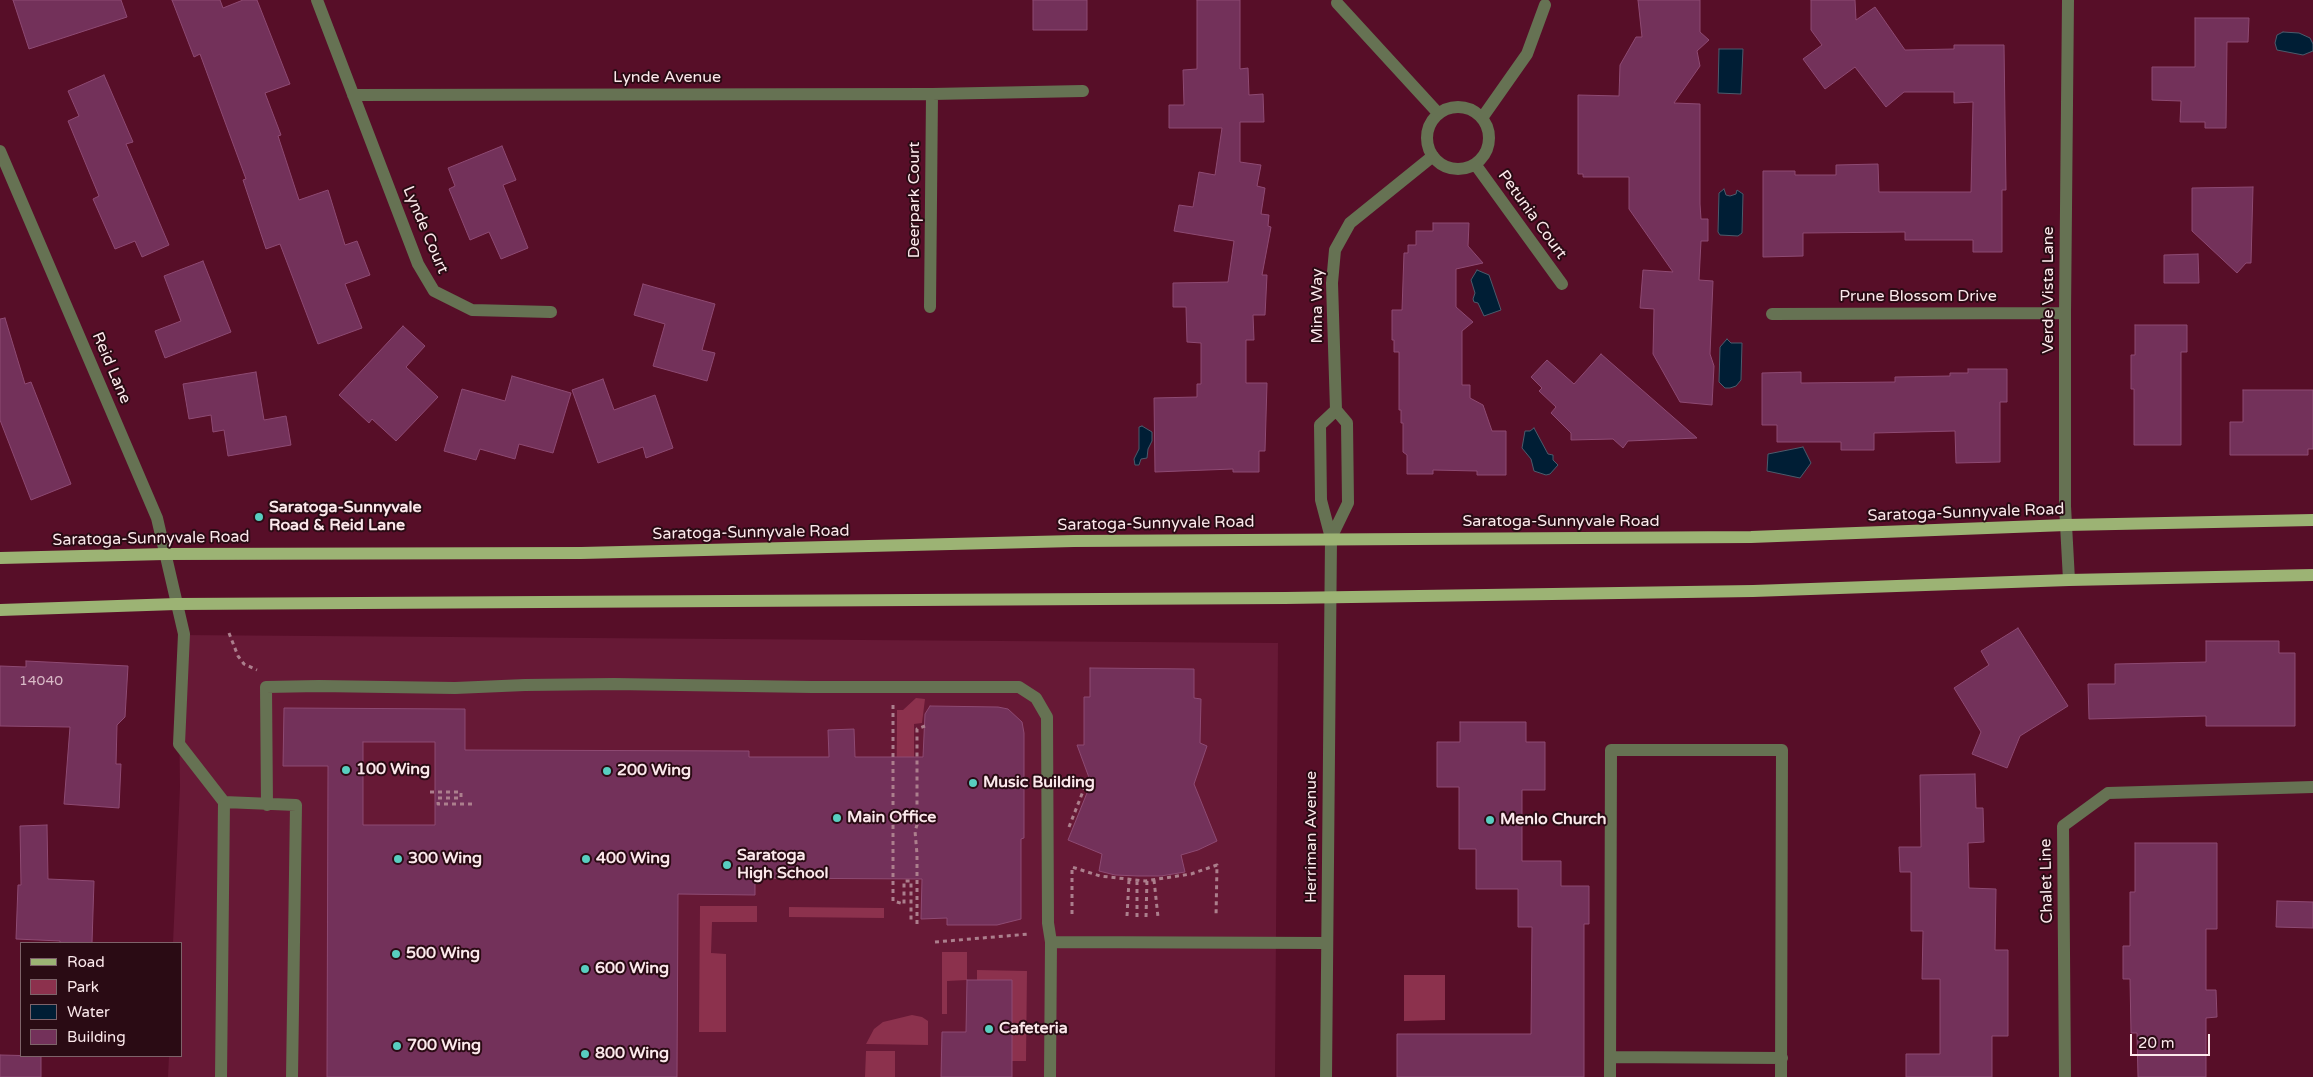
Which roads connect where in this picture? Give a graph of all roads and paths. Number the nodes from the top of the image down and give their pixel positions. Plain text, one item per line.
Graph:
1 (317, 0) edge
2 (2068, 0) edge
3 (1337, 3) dead end
4 (1545, 6) dead end
5 (1083, 91) dead end
6 (932, 94) junction
7 (353, 95) junction
8 (1438, 113) junction
9 (1482, 118) junction
10 (0, 151) edge
11 (1434, 156) junction
12 (1476, 164) junction
13 (5, 174) edge
14 (1562, 284) dead end
15 (930, 307) dead end
16 (552, 312) dead end
17 (2065, 313) junction
18 (1772, 314) dead end
19 (1336, 410) junction
20 (2313, 520) edge
21 (2066, 525) junction
22 (1331, 538) junction
23 (165, 554) junction
24 (0, 558) edge
25 (2313, 575) edge
26 (2069, 580) junction
27 (1331, 596) junction
28 (176, 604) junction
29 (0, 610) edge
30 (893, 687) junction
31 (925, 726) dead end
32 (1089, 776) dead end
33 (2313, 787) edge
34 (430, 792) dead end
35 (224, 802) junction
36 (476, 804) dead end
37 (267, 805) junction
38 (1067, 831) dead end
39 (1129, 880) junction
40 (1137, 880) junction
41 (1147, 880) junction
42 (1154, 880) junction
43 (1072, 914) dead end
44 (1127, 916) dead end
45 (1137, 917) dead end
46 (1146, 917) dead end
47 (1158, 917) dead end
48 (1216, 917) dead end
49 (911, 920) dead end
50 (917, 924) dead end
51 (1029, 934) dead end
52 (935, 942) dead end
53 (1052, 942) junction
54 (1327, 943) junction
55 (1611, 1057) junction
56 (1782, 1058) junction
57 (221, 1077) edge
58 (292, 1077) edge
59 (1050, 1077) edge
60 (1326, 1077) edge
61 (1610, 1077) edge
62 (1781, 1077) edge
63 (2065, 1077) edge

1 - 7 street
2 - 17 street, Verde Vista Lane
3 - 8 street
4 - 9 street
5 - 6 street, Lynde Avenue
6 - 7 street, Lynde Avenue
6 - 15 street, Deerpark Court
7 - 16 street, Lynde Court
8 - 9 street
8 - 11 street
9 - 12 street
10 - 13 street, Reid Lane
11 - 12 street
11 - 19 street, Mina Way
12 - 14 street, Petunia Court
13 - 23 street, Reid Lane
17 - 18 street, Prune Blossom Drive
17 - 21 street, Verde Vista Lane
19 - 22 street, Mina Way
19 - 22 street, Mina Way
20 - 21 main road, Saratoga-Sunnyvale Road
21 - 22 main road, Saratoga-Sunnyvale Road
21 - 26 street, Verde Vista Lane
22 - 23 main road, Saratoga-Sunnyvale Road
22 - 27 street, Mina Way
23 - 24 main road, Saratoga-Sunnyvale Road
23 - 28 street, Reid Lane
25 - 26 main road
26 - 27 main road
27 - 28 main road
27 - 54 street, Herriman Avenue
28 - 29 main road
28 - 35 street, Reid Lane
30 - 37 street
30 - 49 path
30 - 53 street
31 - 50 path
32 - 38 path
33 - 63 street, Chalet Line
34 - 36 path
35 - 37 street
35 - 57 street
37 - 58 street
39 - 40 path
39 - 43 path
39 - 44 path
40 - 41 path
40 - 45 path
41 - 42 path
41 - 46 path
42 - 47 path
42 - 48 path
51 - 52 path
53 - 54 street
53 - 59 street
54 - 60 street, Herriman Avenue
55 - 56 street
55 - 56 street
55 - 61 street
56 - 62 street

